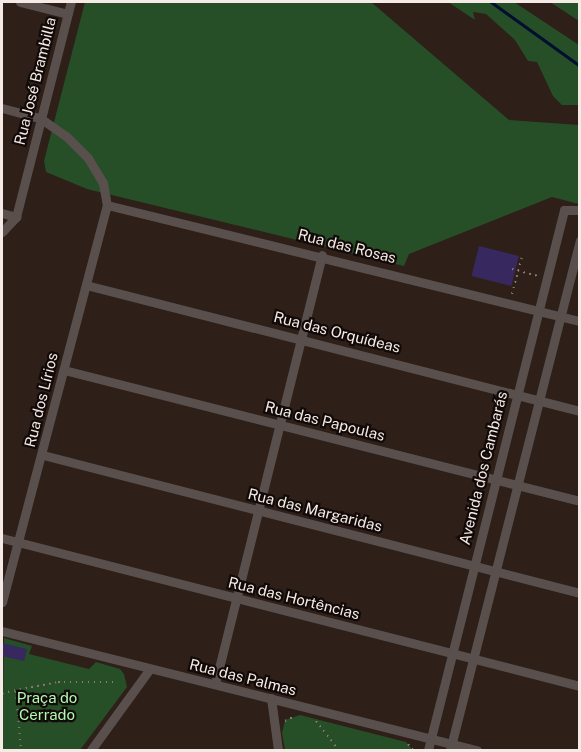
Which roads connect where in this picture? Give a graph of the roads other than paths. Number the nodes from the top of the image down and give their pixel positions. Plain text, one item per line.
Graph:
1 (20, 2) edge
2 (70, 2) edge
3 (68, 14) junction
4 (2, 108) edge
5 (40, 118) junction
6 (107, 205) junction
7 (579, 210) edge
8 (2, 213) edge
9 (16, 217) junction
10 (2, 232) edge
11 (579, 240) edge
12 (321, 255) junction
13 (86, 285) junction
14 (539, 310) junction
15 (560, 315) junction
16 (579, 321) edge
17 (301, 338) junction
18 (64, 370) junction
19 (518, 394) junction
20 (539, 400) junction
21 (579, 411) edge
22 (277, 424) junction
23 (43, 455) junction
24 (495, 480) junction
25 (516, 486) junction
26 (579, 501) edge
27 (257, 511) junction
28 (2, 538) edge
29 (18, 542) junction
30 (474, 566) junction
31 (497, 572) junction
32 (579, 593) edge
33 (237, 599) junction
34 (2, 602) edge
35 (2, 631) edge
36 (451, 654) junction
37 (472, 659) junction
38 (149, 670) junction
39 (215, 684) junction
40 (579, 686) edge
41 (271, 698) junction
42 (431, 740) junction
43 (451, 747) edge
44 (91, 750) edge
45 (278, 750) edge
46 (428, 750) edge
47 (477, 750) edge

1 - 3 street
2 - 3 street, Rua José Brambilla
3 - 5 street, Rua José Brambilla
4 - 5 street
5 - 6 street
5 - 9 street, Rua José Brambilla
6 - 12 street, Rua das Rosas
6 - 13 street, Rua dos Lírios
7 - 14 street, Avenida dos Cambarás
8 - 9 street
9 - 10 street, Rua José Brambilla
11 - 15 street
12 - 14 street, Rua das Rosas
12 - 17 street
13 - 17 street, Rua das Orquídeas
13 - 18 street, Rua dos Lírios
14 - 15 street, Rua das Rosas
14 - 19 street, Avenida dos Cambarás
15 - 16 street, Rua das Rosas
15 - 20 street
17 - 19 street, Rua das Orquídeas
17 - 22 street
18 - 22 street, Rua das Papoulas
18 - 23 street, Rua dos Lírios
19 - 20 street, Rua das Orquídeas
19 - 24 street, Avenida dos Cambarás
20 - 21 street, Rua das Orquídeas
20 - 25 street
22 - 24 street, Rua das Papoulas
22 - 27 street
23 - 27 street, Rua das Margaridas
23 - 29 street, Rua dos Lírios
24 - 25 street, Rua das Papoulas
24 - 30 street, Avenida dos Cambarás
25 - 26 street, Rua das Papoulas
25 - 31 street
27 - 30 street, Rua das Margaridas
27 - 33 street
28 - 29 street, Rua das Hortências
29 - 33 street, Rua das Hortências
29 - 34 street, Rua dos Lírios
30 - 31 street, Rua das Margaridas
30 - 36 street, Avenida dos Cambarás
31 - 32 street, Rua das Margaridas
31 - 37 street
33 - 36 street, Rua das Hortências
33 - 39 street
35 - 38 street, Rua das Palmas
36 - 37 street, Rua das Hortências
36 - 42 street, Avenida dos Cambarás
37 - 40 street, Rua das Hortências
37 - 43 street
38 - 39 street, Rua das Palmas
38 - 44 street
39 - 41 street, Rua das Palmas
41 - 42 street, Rua das Palmas
41 - 45 street
42 - 43 street, Rua das Palmas
42 - 46 street, Avenida dos Cambarás
43 - 47 street, Rua das Palmas

